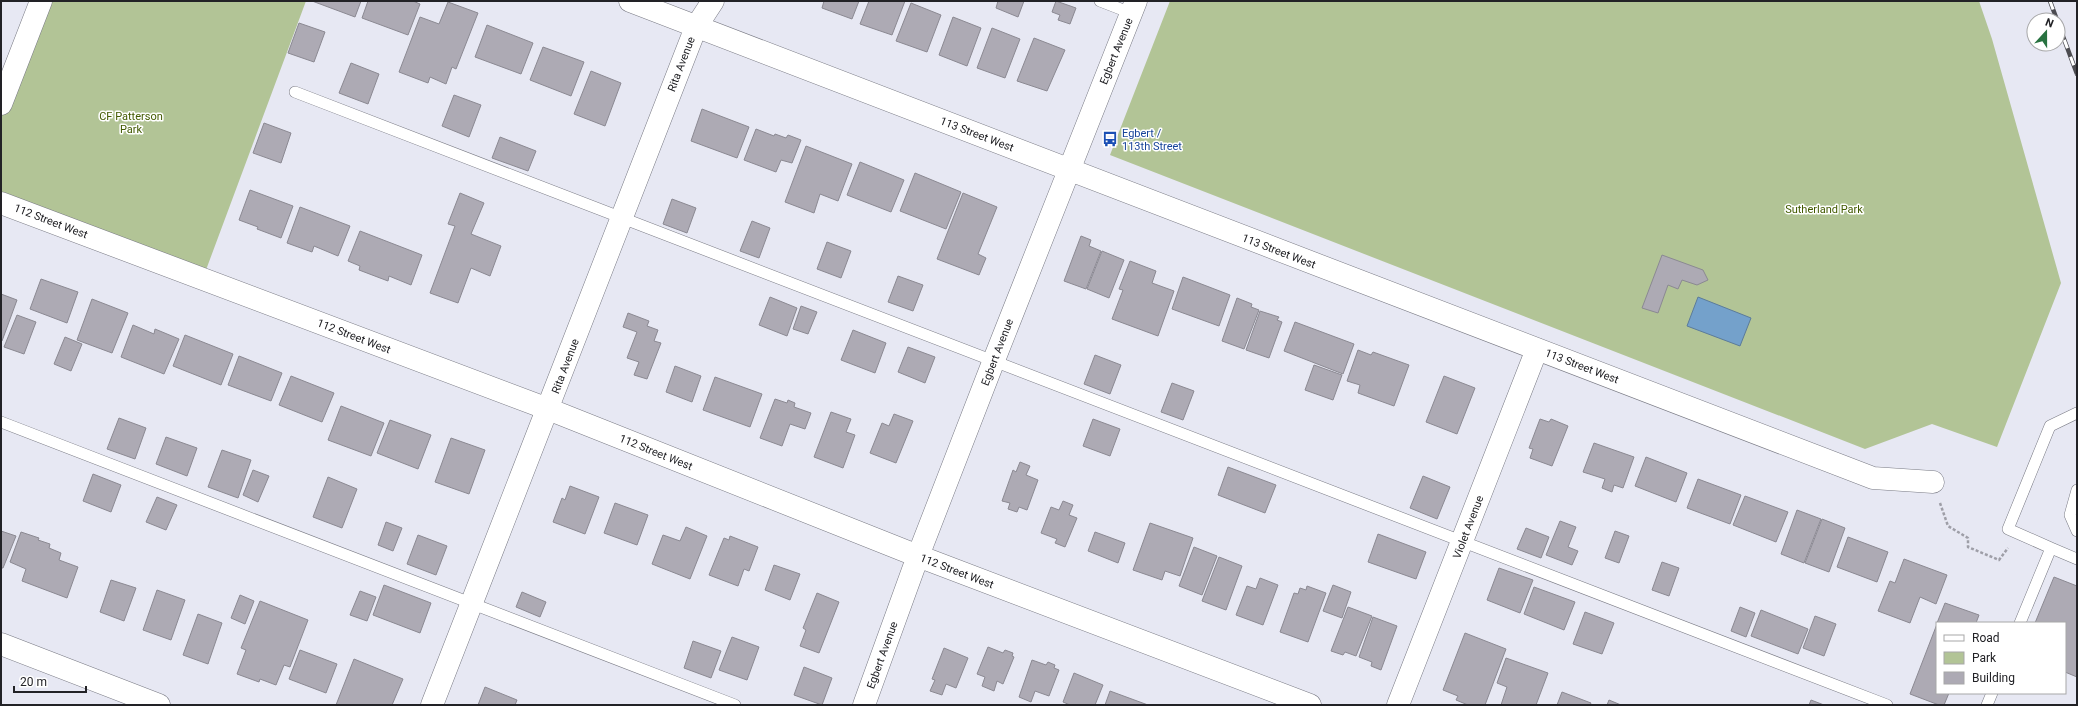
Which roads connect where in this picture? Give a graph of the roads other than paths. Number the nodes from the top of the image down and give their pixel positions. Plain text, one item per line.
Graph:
1 (41, 1) edge
2 (630, 1) edge
3 (713, 1) edge
4 (1100, 1) edge
5 (1133, 7) edge
6 (696, 27) junction
7 (295, 92) dead end
8 (1, 104) edge
9 (1068, 170) junction
10 (1, 203) edge
11 (621, 219) junction
12 (1536, 349) junction
13 (994, 360) junction
14 (548, 409) junction
15 (2077, 413) edge
16 (1, 422) edge
17 (1933, 482) dead end
18 (2077, 490) edge
19 (2077, 531) edge
20 (1463, 542) junction
21 (2051, 548) junction
22 (918, 556) junction
23 (2077, 559) edge
24 (471, 602) junction
25 (2020, 622) edge
26 (1, 644) edge
27 (1992, 694) edge
28 (159, 705) edge
29 (432, 705) edge
30 (735, 705) edge
31 (864, 705) edge
32 (1310, 705) edge
33 (1398, 705) edge
34 (1887, 705) edge
35 (1987, 705) edge

1 - 8 street
2 - 6 street, 113 Street West
3 - 6 street, Rita Avenue
4 - 5 lane
5 - 9 street, Egbert Avenue
6 - 9 street, 113 Street West
6 - 11 street, Rita Avenue
7 - 11 lane
9 - 12 street, 113 Street West
9 - 13 street, Egbert Avenue
10 - 14 street, 112 Street West
11 - 13 lane
11 - 14 street, Rita Avenue
12 - 17 street, 113 Street West
12 - 20 street, Violet Avenue
13 - 20 lane
13 - 22 street, Egbert Avenue
14 - 22 street, 112 Street West
14 - 24 street, Rita Avenue
15 - 21 lane
16 - 24 lane
18 - 19 lane
20 - 33 street, Violet Avenue
20 - 34 lane
21 - 23 lane
21 - 25 lane
22 - 31 street, Egbert Avenue
22 - 32 street, 112 Street West
24 - 29 street, Rita Avenue
24 - 30 lane
26 - 28 street
27 - 35 lane

